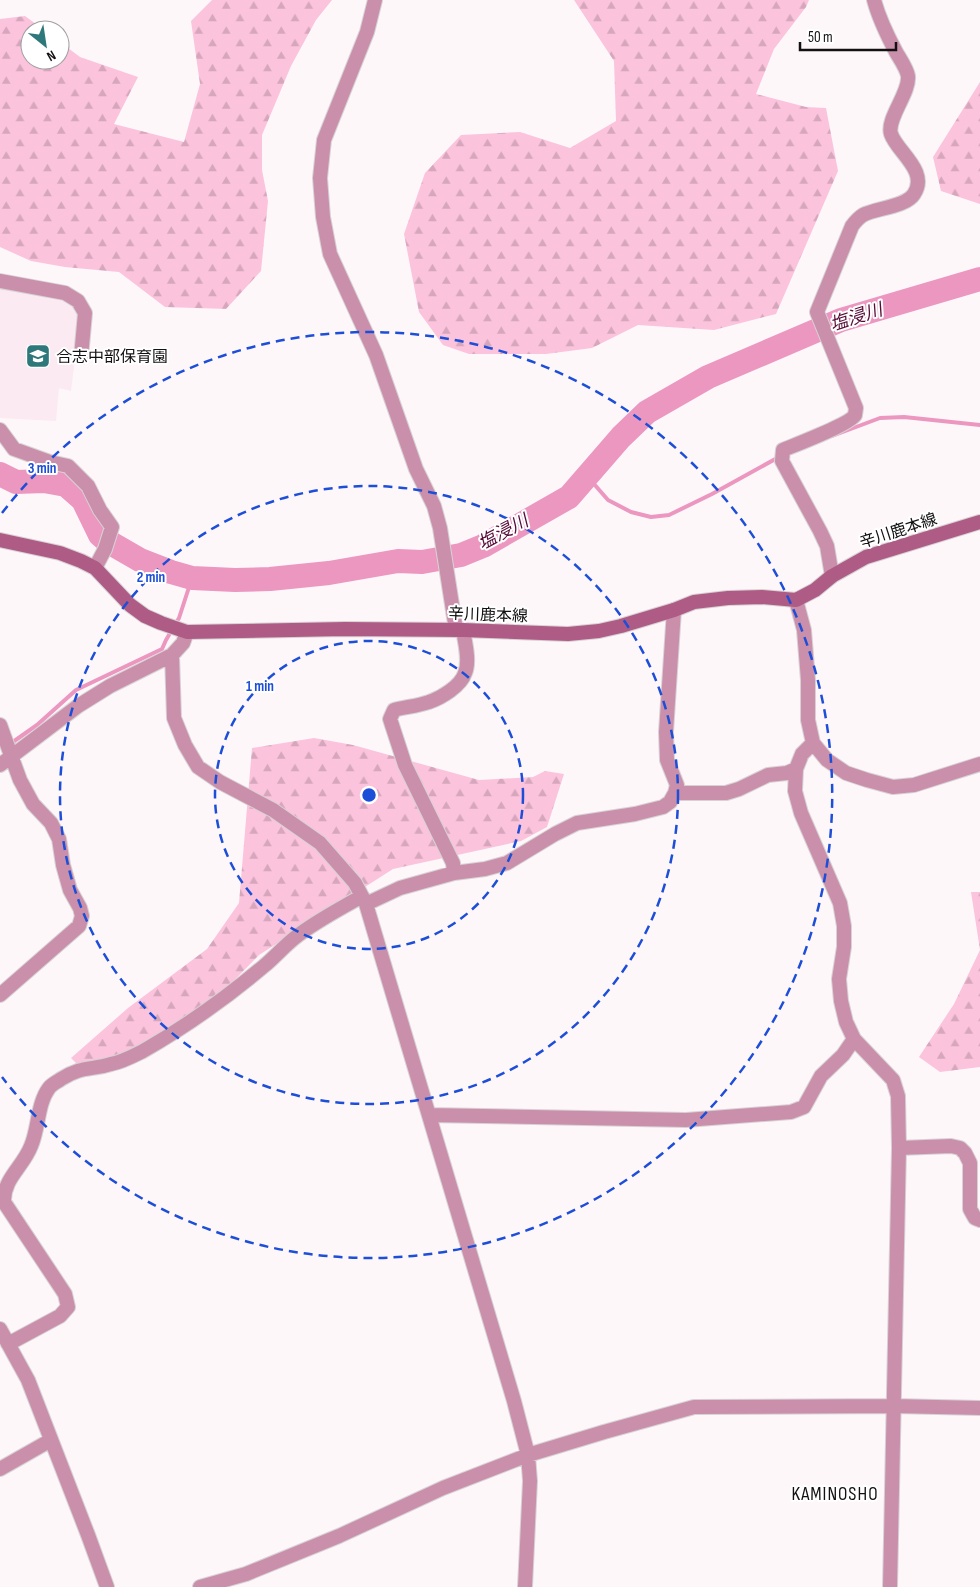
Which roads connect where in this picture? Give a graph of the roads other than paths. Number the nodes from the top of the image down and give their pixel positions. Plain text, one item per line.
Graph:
1 (375, 0) edge
2 (874, 0) edge
3 (0, 281) edge
4 (81, 356) dead end
5 (0, 430) edge
6 (980, 522) edge
7 (0, 540) edge
8 (95, 568) junction
9 (832, 576) junction
10 (796, 600) junction
11 (674, 610) junction
12 (460, 630) junction
13 (184, 631) junction
14 (172, 655) junction
15 (0, 725) edge
16 (813, 743) junction
17 (11, 756) junction
18 (980, 764) edge
19 (0, 765) edge
20 (796, 769) junction
21 (675, 793) junction
22 (454, 873) junction
23 (364, 900) junction
24 (0, 995) edge
25 (854, 1039) junction
26 (429, 1115) junction
27 (899, 1148) junction
28 (980, 1220) edge
29 (0, 1329) edge
30 (8, 1344) junction
31 (894, 1406) junction
32 (980, 1408) edge
33 (51, 1440) junction
34 (528, 1455) junction
35 (0, 1469) edge
36 (107, 1587) edge
37 (200, 1587) edge
38 (525, 1587) edge
39 (890, 1587) edge

1 - 12 street
2 - 9 street
3 - 4 street
5 - 8 street
6 - 9 main road, 辛川鹿本線
7 - 8 main road, 辛川鹿本線
8 - 13 main road, 辛川鹿本線
9 - 10 main road, 辛川鹿本線
10 - 11 main road, 辛川鹿本線
10 - 16 street
11 - 12 main road, 辛川鹿本線
11 - 21 street
12 - 13 main road, 辛川鹿本線
12 - 22 street
13 - 14 street
14 - 17 street
14 - 23 street
15 - 17 street
16 - 18 street
16 - 20 street
17 - 19 street
17 - 24 street
20 - 21 street
20 - 25 street
21 - 22 street
22 - 23 street
23 - 26 street
23 - 30 street
25 - 26 street
25 - 27 street
26 - 34 street
27 - 28 street
27 - 31 street
29 - 30 street
30 - 33 street
31 - 32 street
31 - 34 street
31 - 39 street
33 - 35 street
33 - 36 street
34 - 37 street
34 - 38 street

